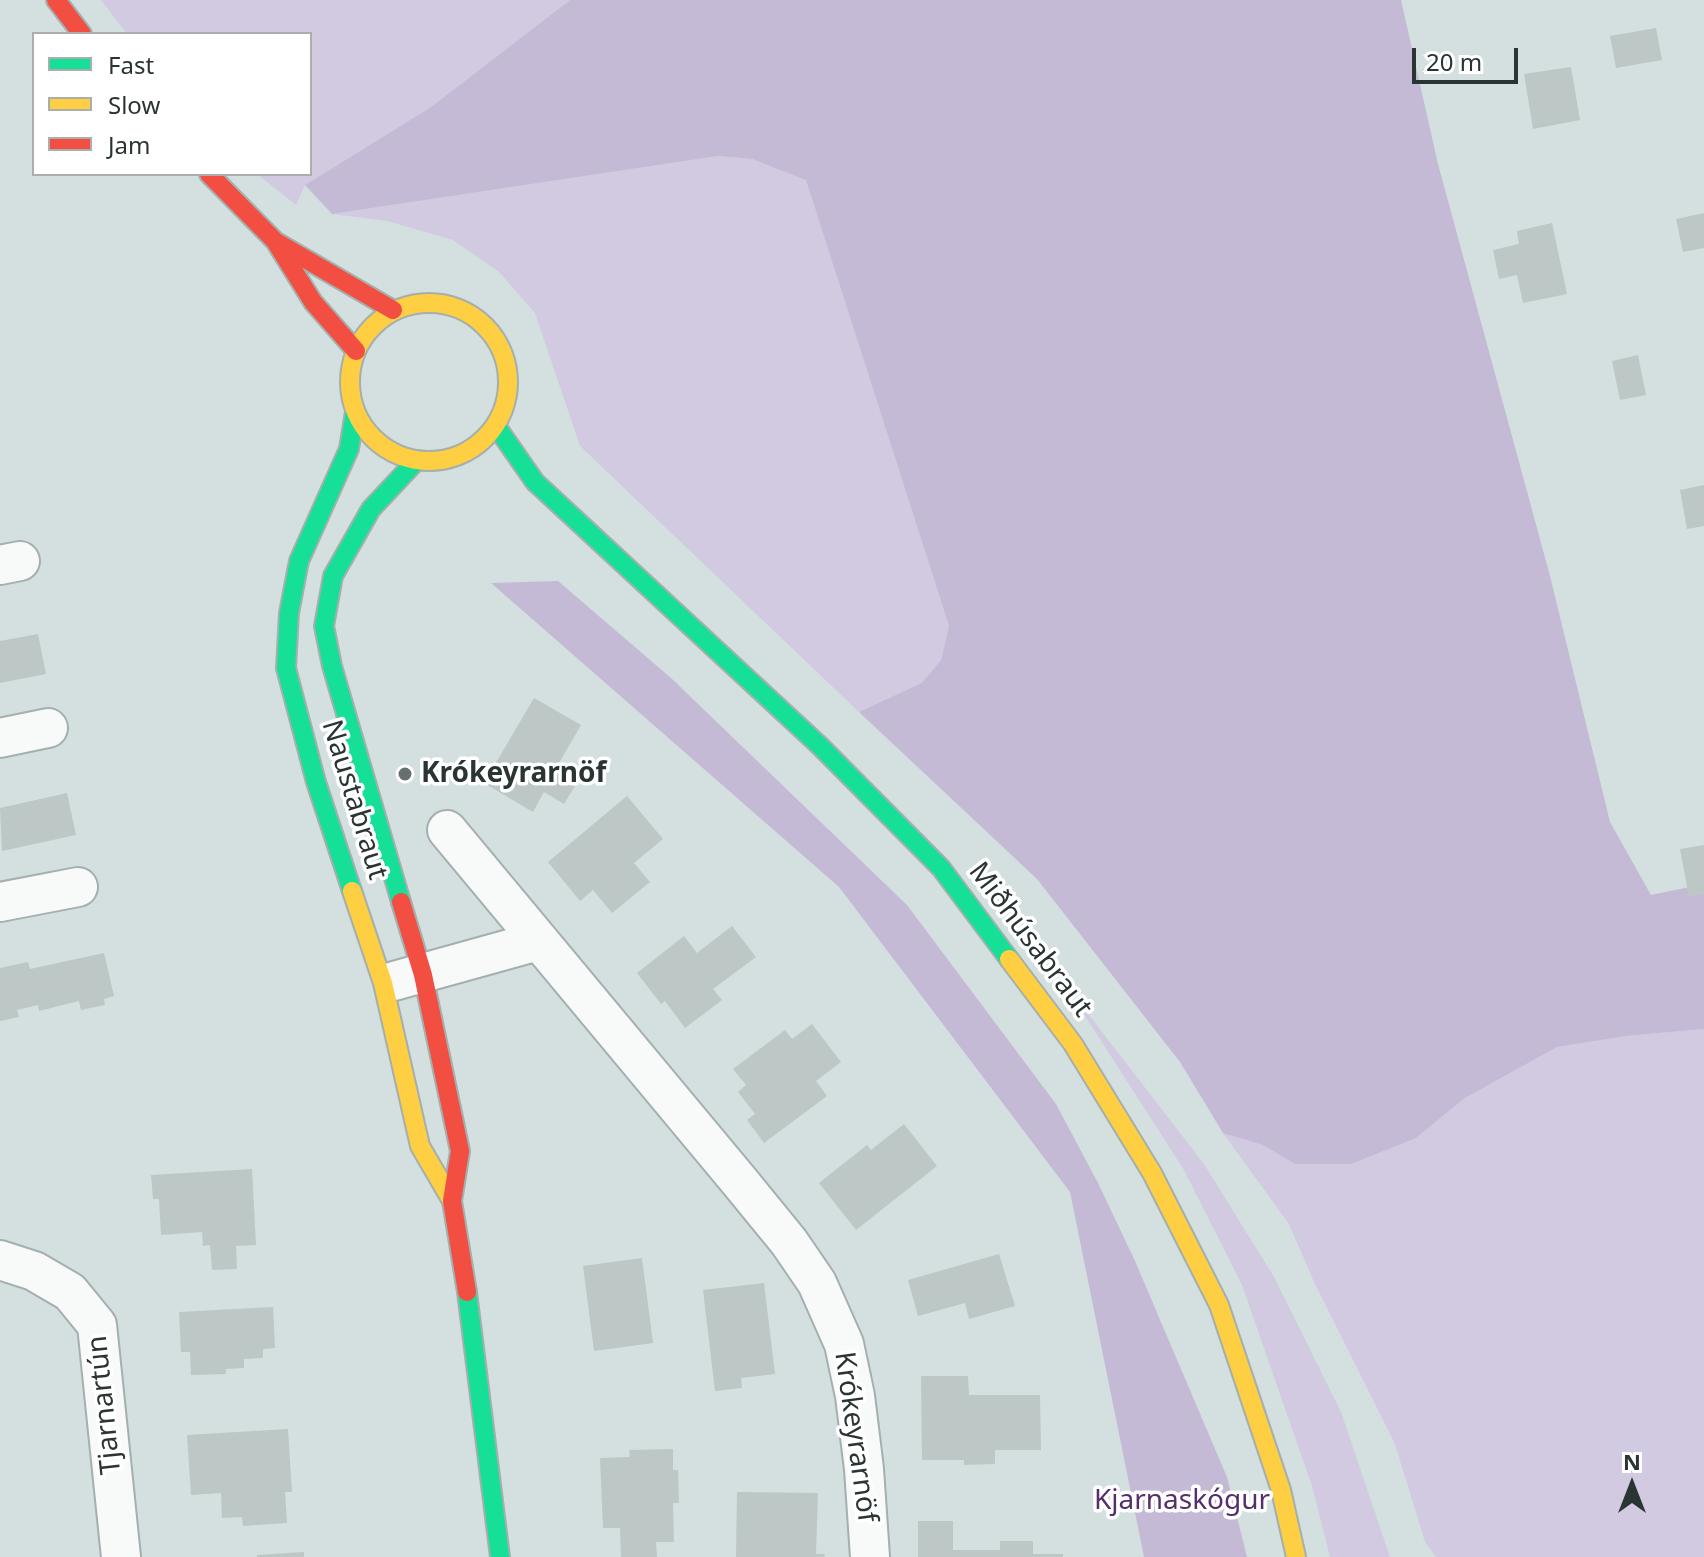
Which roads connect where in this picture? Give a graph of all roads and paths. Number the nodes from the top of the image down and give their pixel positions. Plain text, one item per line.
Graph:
1 (56, 0) edge
2 (80, 32) edge
3 (211, 176) edge
4 (275, 241) junction
5 (393, 310) junction
6 (356, 351) junction
7 (355, 412) junction
8 (496, 426) junction
9 (461, 455) junction
10 (417, 460) junction
11 (535, 482) junction
12 (48, 728) dead end
13 (0, 738) edge
14 (447, 830) dead end
15 (78, 887) dead end
16 (0, 902) edge
17 (538, 941) junction
18 (423, 975) junction
19 (383, 983) junction
20 (452, 1201) junction
21 (0, 1260) edge
22 (121, 1557) edge
23 (500, 1557) edge
24 (870, 1557) edge
25 (1296, 1557) edge

1 - 2 street
3 - 4 street
4 - 5 street
4 - 6 street
5 - 6 street
5 - 8 street
6 - 7 street
7 - 10 street
7 - 19 street, Naustabraut
8 - 9 street
8 - 11 street, Miðhúsabraut
9 - 10 street
9 - 11 street, Miðhúsabraut
10 - 18 street, Naustabraut
11 - 25 street, Miðhúsabraut
12 - 13 street
14 - 17 street, Krókeyrarnöf
15 - 16 street
17 - 18 street
17 - 24 street, Krókeyrarnöf
18 - 19 street
18 - 20 street, Naustabraut
19 - 20 street, Naustabraut
20 - 23 street, Naustabraut
21 - 22 street, Tjarnartún

